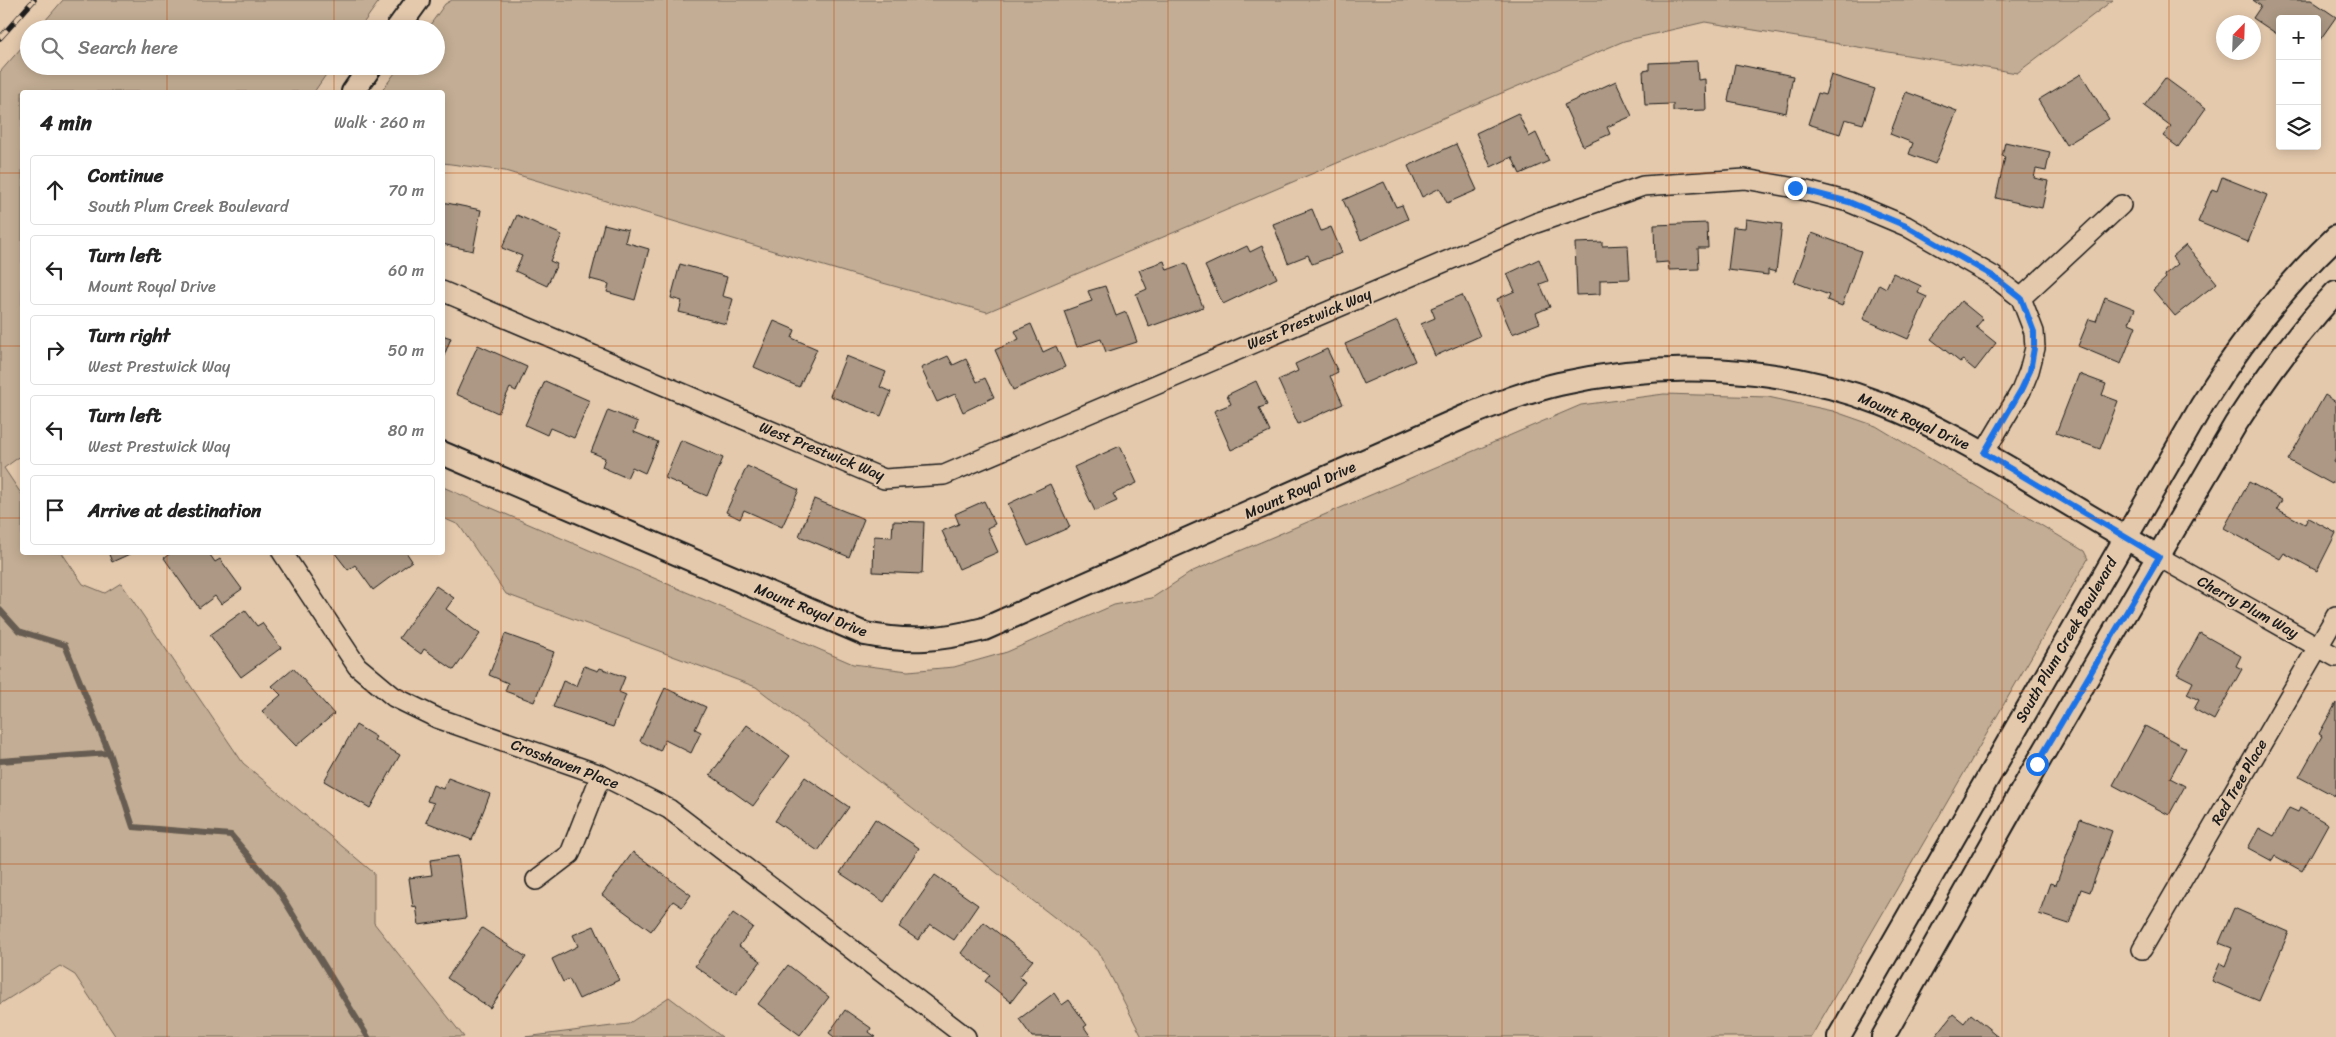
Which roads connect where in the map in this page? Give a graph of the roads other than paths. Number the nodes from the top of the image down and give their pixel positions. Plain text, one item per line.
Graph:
1 (418, 0) edge
2 (404, 20) edge
3 (365, 75) edge
4 (354, 90) edge
5 (2121, 205) dead end
6 (2336, 237) edge
7 (445, 292) edge
8 (2336, 292) edge
9 (2021, 298) junction
10 (1984, 453) junction
11 (445, 455) edge
12 (2126, 538) junction
13 (284, 555) edge
14 (2159, 557) junction
15 (2336, 616) edge
16 (2318, 646) junction
17 (2336, 657) edge
18 (600, 775) junction
19 (536, 880) dead end
20 (2142, 949) dead end
21 (966, 1037) edge
22 (1838, 1037) edge
23 (1883, 1037) edge

1 - 2 street
3 - 4 street
5 - 9 street
6 - 12 street, South Plum Creek Boulevard
7 - 9 street, West Prestwick Way
8 - 14 street
9 - 10 street
10 - 11 street, Mount Royal Drive
10 - 12 street, Mount Royal Drive
12 - 14 street, Mount Royal Drive
12 - 22 street, South Plum Creek Boulevard
13 - 18 street, Crosshaven Place
14 - 16 street, Cherry Plum Way
14 - 23 street
15 - 16 street, Red Tree Place
16 - 17 street, Cherry Plum Way
16 - 20 street, Red Tree Place
18 - 19 street
18 - 21 street, Crosshaven Place

